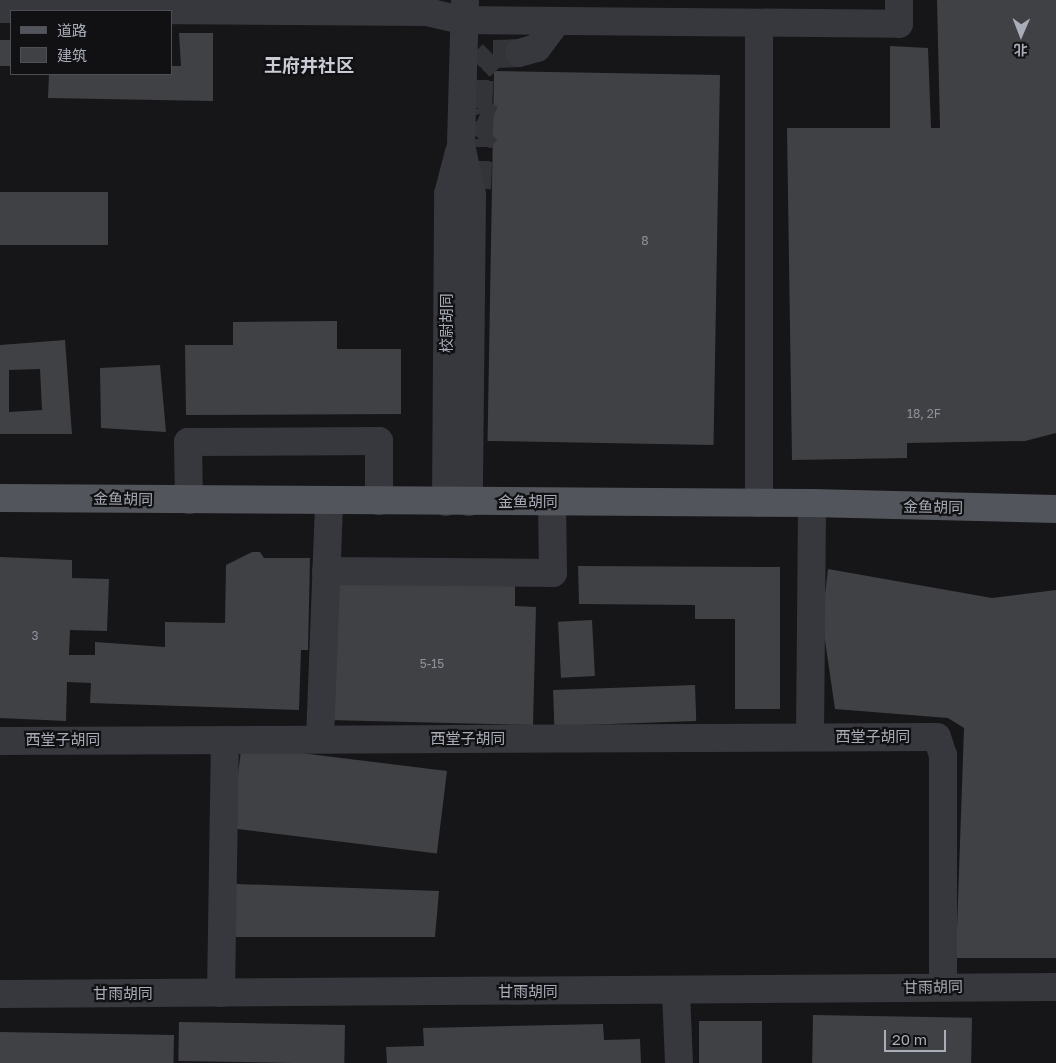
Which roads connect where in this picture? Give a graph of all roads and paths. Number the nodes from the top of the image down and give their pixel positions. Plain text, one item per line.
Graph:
1 (899, 0) edge
2 (0, 9) edge
3 (142, 10) edge
4 (172, 10) edge
5 (464, 10) edge
6 (557, 21) junction
7 (759, 24) junction
8 (519, 53) tunnel mouth
9 (461, 145) junction
10 (477, 190) tunnel mouth
11 (472, 219) junction
12 (0, 498) edge
13 (189, 500) junction
14 (328, 501) junction
15 (379, 501) junction
16 (458, 502) junction
17 (552, 502) junction
18 (759, 503) junction
19 (812, 503) junction
20 (1056, 509) edge
21 (326, 571) junction
22 (810, 737) junction
23 (320, 739) junction
24 (225, 740) junction
25 (0, 741) edge
26 (943, 987) junction
27 (1056, 987) edge
28 (676, 992) junction
29 (221, 993) junction
30 (0, 994) edge
31 (679, 1063) edge

1 - 7 street
2 - 3 street
4 - 5 street
5 - 6 street
5 - 9 street, 校尉胡同
6 - 7 street
6 - 8 street
7 - 18 street
9 - 11 street, 校尉胡同
9 - 16 street, 校尉胡同
10 - 11 street
11 - 16 street, 校尉胡同
12 - 13 main road, 金鱼胡同
13 - 14 main road, 金鱼胡同
13 - 15 street
14 - 15 main road, 金鱼胡同
14 - 21 street
15 - 16 main road, 金鱼胡同
16 - 17 main road, 金鱼胡同
17 - 18 main road, 金鱼胡同
17 - 21 street
18 - 19 main road, 金鱼胡同
19 - 20 main road, 金鱼胡同
19 - 22 street
21 - 23 street
22 - 23 street, 西堂子胡同
22 - 26 street, 西堂子胡同
23 - 24 street, 西堂子胡同
24 - 25 street, 西堂子胡同
24 - 29 street
26 - 27 street, 甘雨胡同
26 - 28 street, 甘雨胡同
28 - 29 street, 甘雨胡同
28 - 31 street
29 - 30 street, 甘雨胡同

